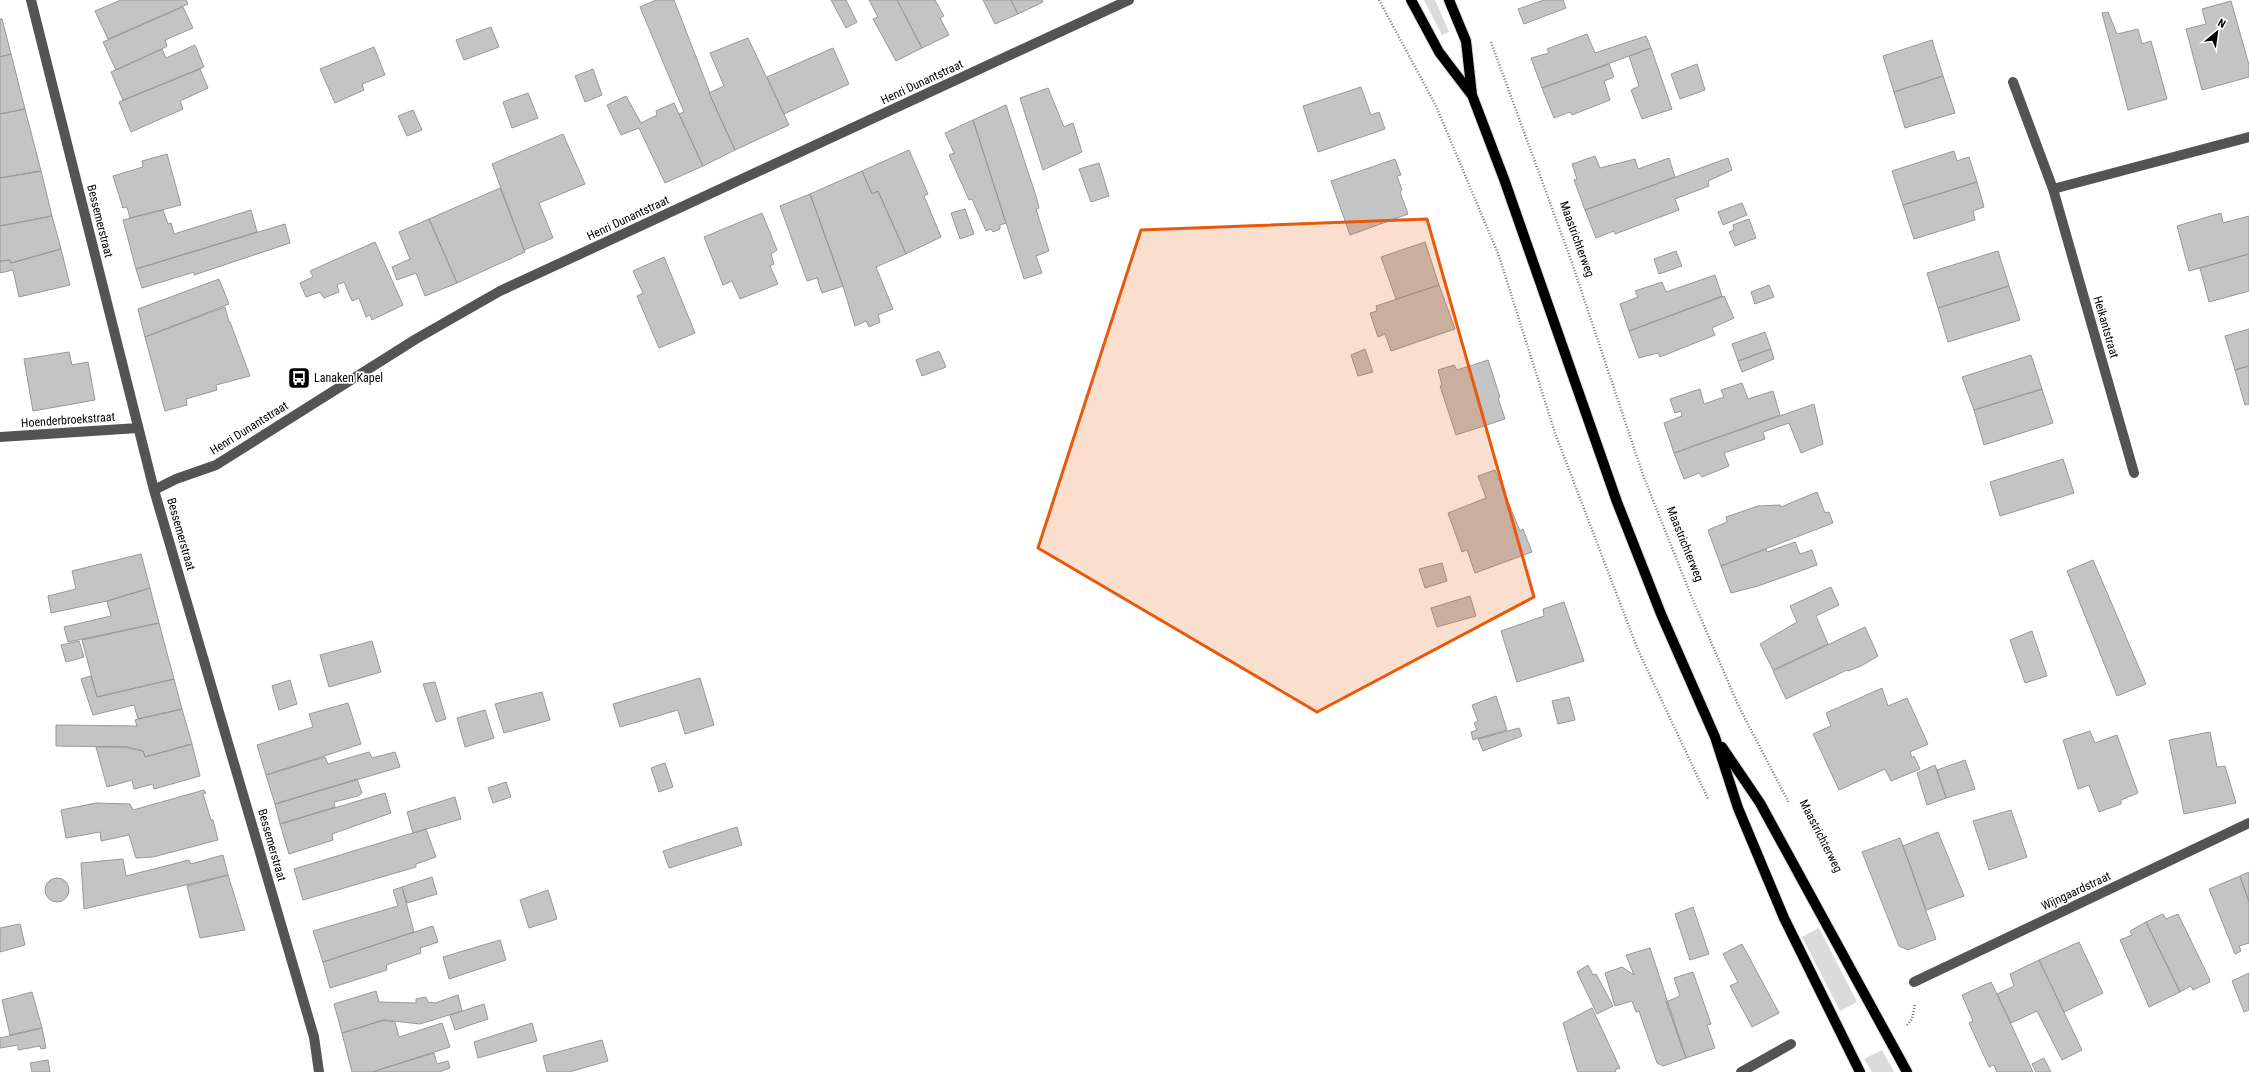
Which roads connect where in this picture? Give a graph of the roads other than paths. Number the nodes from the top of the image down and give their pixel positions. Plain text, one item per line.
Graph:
1 (31, 0) edge
2 (1129, 0) edge
3 (1411, 0) edge
4 (1449, 0) edge
5 (2013, 82) dead end
6 (1472, 95) junction
7 (2249, 137) edge
8 (2053, 189) junction
9 (138, 428) junction
10 (0, 437) edge
11 (2134, 473) dead end
12 (154, 490) junction
13 (1715, 737) junction
14 (2249, 823) edge
15 (1914, 982) dead end
16 (1791, 1044) dead end
17 (319, 1072) edge
18 (1741, 1072) edge
19 (1860, 1072) edge
20 (1907, 1072) edge

1 - 9 street, Bessemerstraat
2 - 12 street, Henri Dunantstraat
3 - 6 main road
4 - 6 main road
5 - 8 street, Heikantstraat
6 - 13 main road
7 - 8 street
8 - 11 street, Heikantstraat
9 - 10 street, Hoenderbroekstraat
9 - 12 street, Bessemerstraat
12 - 17 street, Bessemerstraat
13 - 19 main road
13 - 20 main road
14 - 15 street, Wijngaardstraat
16 - 18 street

